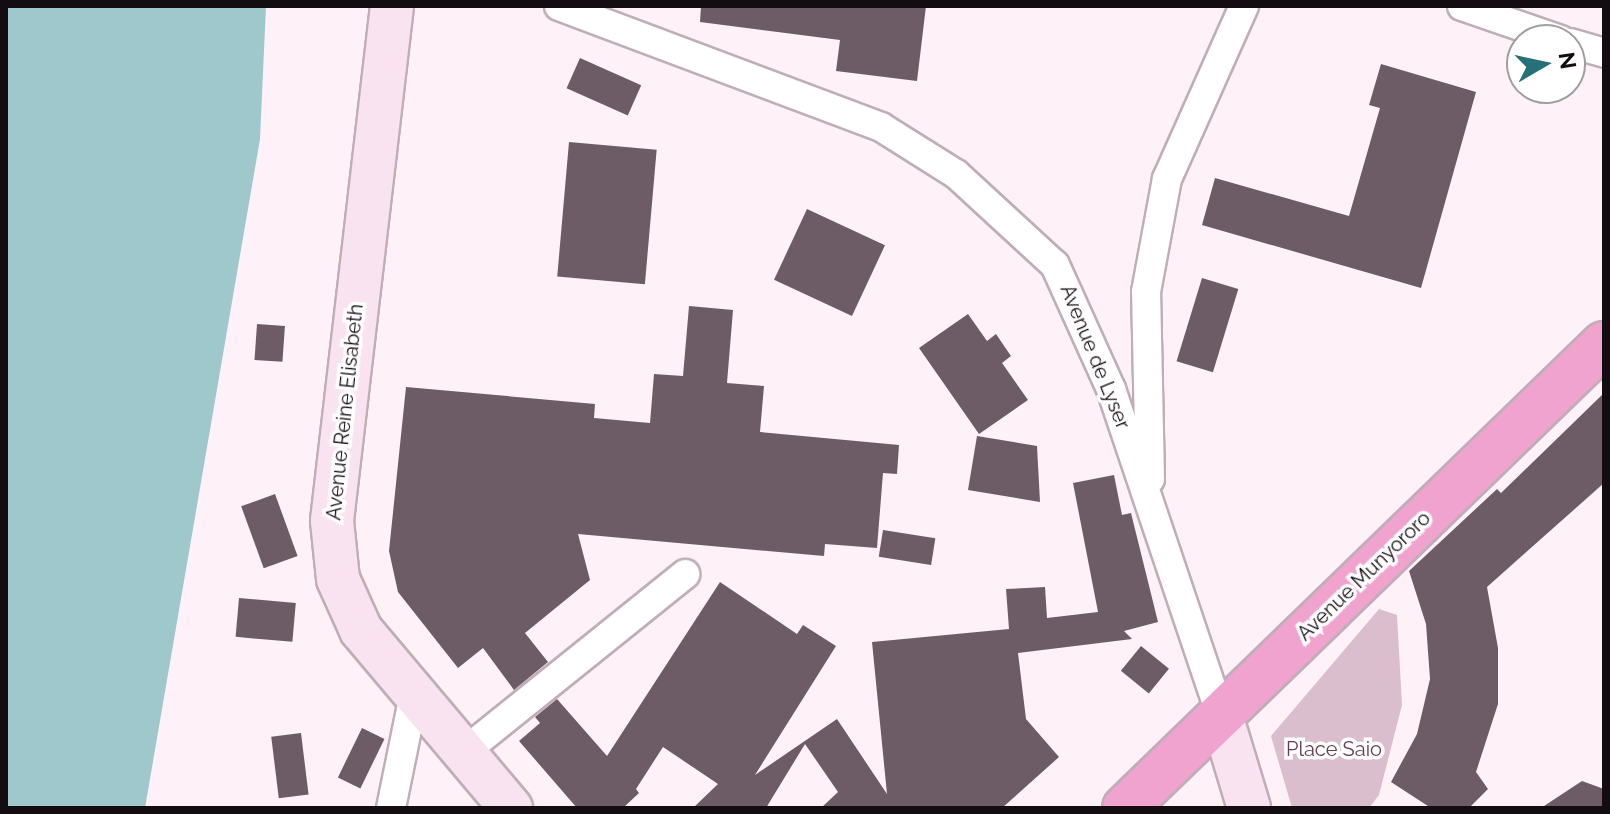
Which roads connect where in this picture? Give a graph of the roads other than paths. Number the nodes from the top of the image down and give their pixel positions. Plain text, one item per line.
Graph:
1 (392, 6) edge
2 (559, 6) edge
3 (1244, 6) edge
4 (1462, 6) edge
5 (1514, 24) edge
6 (1604, 344) edge
7 (1151, 507) junction
8 (685, 574) dead end
9 (415, 690) junction
10 (1221, 715) junction
11 (464, 752) junction
12 (391, 808) edge
13 (511, 808) edge
14 (1125, 808) edge
15 (1249, 808) edge

1 - 9 street, Avenue Reine Elisabeth
2 - 7 street, Avenue de Lyser
3 - 7 street
4 - 5 street
6 - 10 highway, Avenue Munyororo
7 - 10 street, Avenue de Lyser
8 - 11 street
9 - 11 street, Avenue Reine Elisabeth
9 - 12 street
10 - 14 highway, Avenue Munyororo
10 - 15 street
11 - 13 street, Avenue Reine Elisabeth

